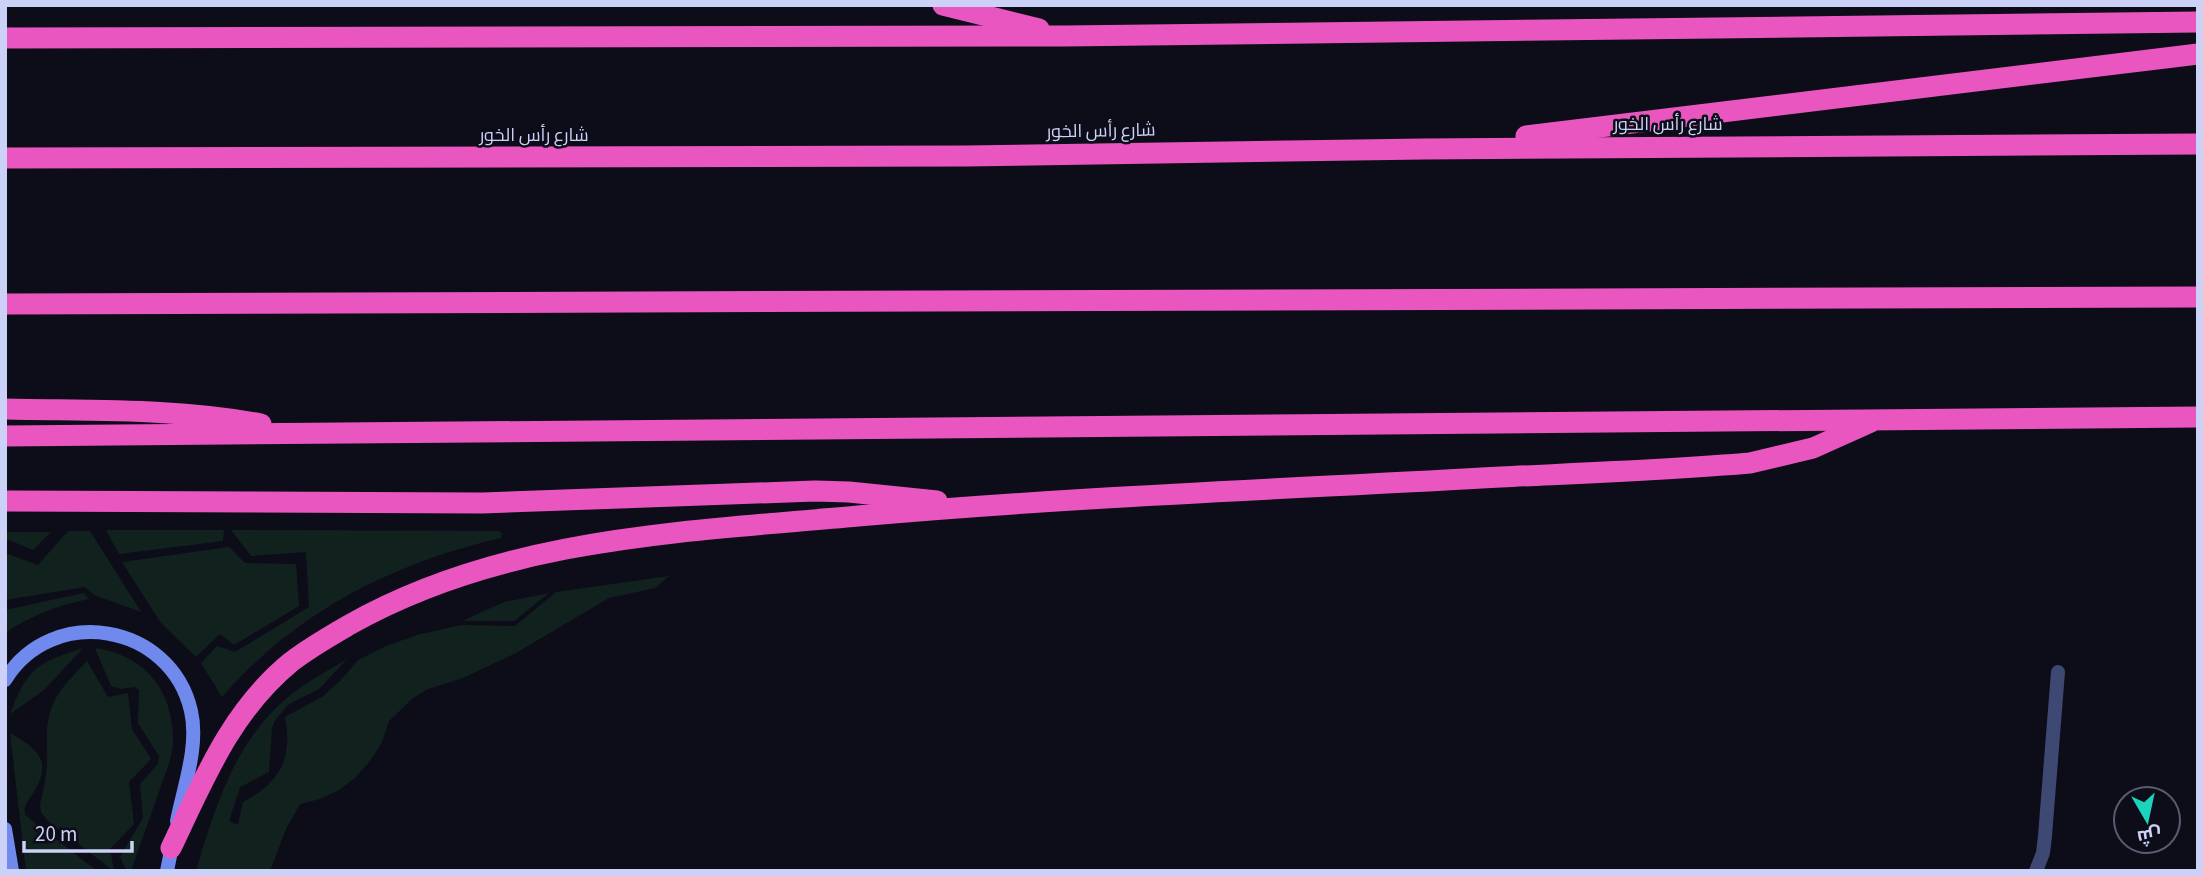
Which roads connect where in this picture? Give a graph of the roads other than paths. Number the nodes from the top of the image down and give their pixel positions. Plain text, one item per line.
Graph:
1 (943, 5) edge
2 (2198, 22) edge
3 (1065, 36) junction
4 (5, 38) edge
5 (2198, 54) edge
6 (2198, 144) edge
7 (1424, 149) junction
8 (5, 159) edge
9 (2198, 297) edge
10 (5, 304) edge
11 (5, 409) edge
12 (2198, 416) edge
13 (1879, 418) junction
14 (302, 433) junction
15 (5, 436) edge
16 (5, 501) edge
17 (970, 506) junction
18 (2058, 672) dead end
19 (5, 680) edge
20 (5, 829) edge
21 (172, 848) junction
22 (12, 871) edge
23 (167, 871) edge
24 (2036, 871) edge

1 - 3 highway
2 - 3 highway
3 - 4 highway
5 - 7 highway
6 - 7 highway, شارع رأس الخور
7 - 8 highway, شارع رأس الخور
9 - 10 highway
11 - 14 highway
12 - 13 highway
13 - 14 highway
13 - 17 highway
14 - 15 highway
16 - 17 highway
17 - 21 highway
18 - 24 lane
19 - 21 street
20 - 22 street
21 - 23 street

